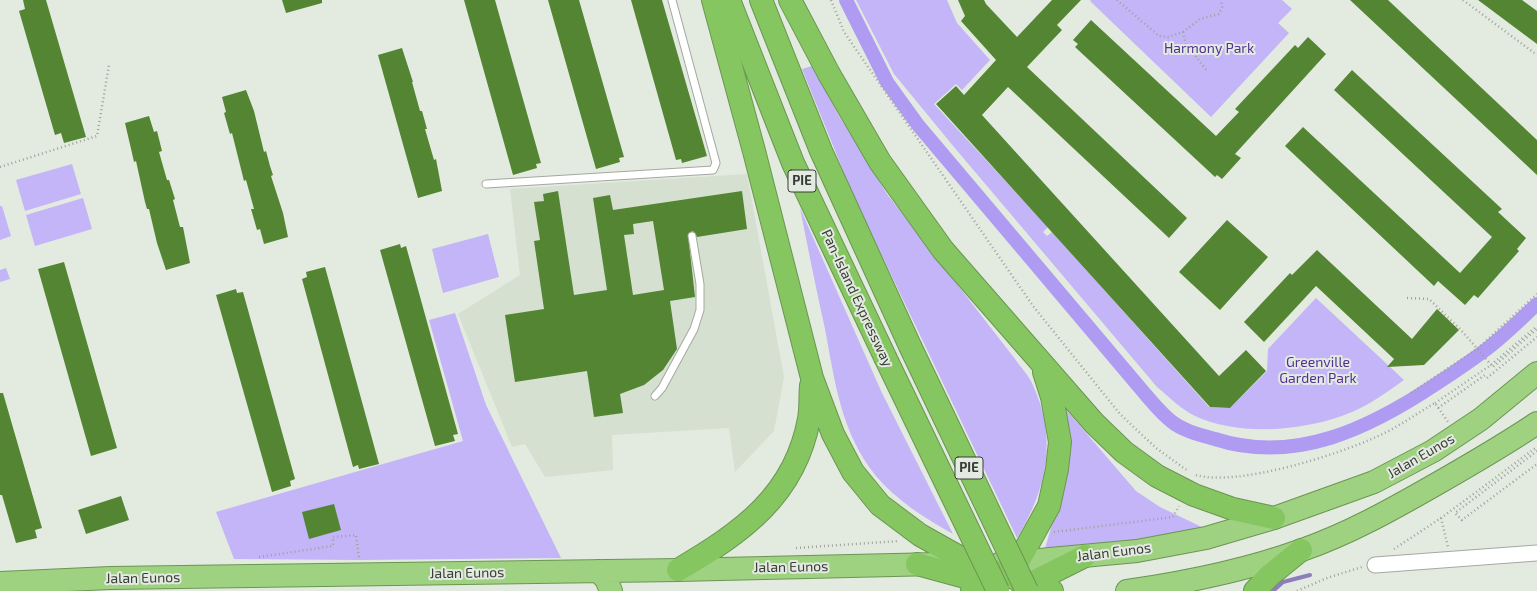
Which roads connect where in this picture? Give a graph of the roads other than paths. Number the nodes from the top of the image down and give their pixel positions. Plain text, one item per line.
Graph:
1 (672, 0) edge
2 (713, 0) edge
3 (729, 0) edge
4 (761, 0) edge
5 (790, 0) edge
6 (486, 184) dead end
7 (692, 236) dead end
8 (1041, 364) junction
9 (1537, 372) edge
10 (812, 378) junction
11 (655, 396) dead end
12 (1537, 424) edge
13 (1274, 518) junction
14 (1301, 550) junction
15 (1537, 553) edge
16 (970, 563) junction
17 (917, 564) junction
18 (1369, 566) road end
19 (678, 570) junction
20 (598, 571) junction
21 (0, 583) edge
22 (1008, 584) edge
23 (103, 585) edge
24 (611, 591) edge
25 (1052, 591) edge
26 (1128, 591) edge
27 (1255, 591) edge

1 - 6 lane
2 - 10 highway
3 - 22 highway, Pan-Island Expressway / PIE, bridge
4 - 22 highway, Pan-Island Expressway / PIE, bridge
5 - 8 highway
7 - 11 lane
8 - 13 highway
8 - 22 highway
9 - 13 highway, Jalan Eunos
10 - 16 highway
10 - 19 highway
12 - 14 highway
13 - 22 highway, Jalan Eunos
14 - 26 highway
14 - 27 highway
15 - 18 street
16 - 17 highway, Jalan Eunos
16 - 22 highway, Jalan Eunos
17 - 19 highway, Jalan Eunos
17 - 22 highway
19 - 20 highway, Jalan Eunos
20 - 23 highway, Jalan Eunos
20 - 24 highway
21 - 23 highway, Jalan Eunos
22 - 25 highway

